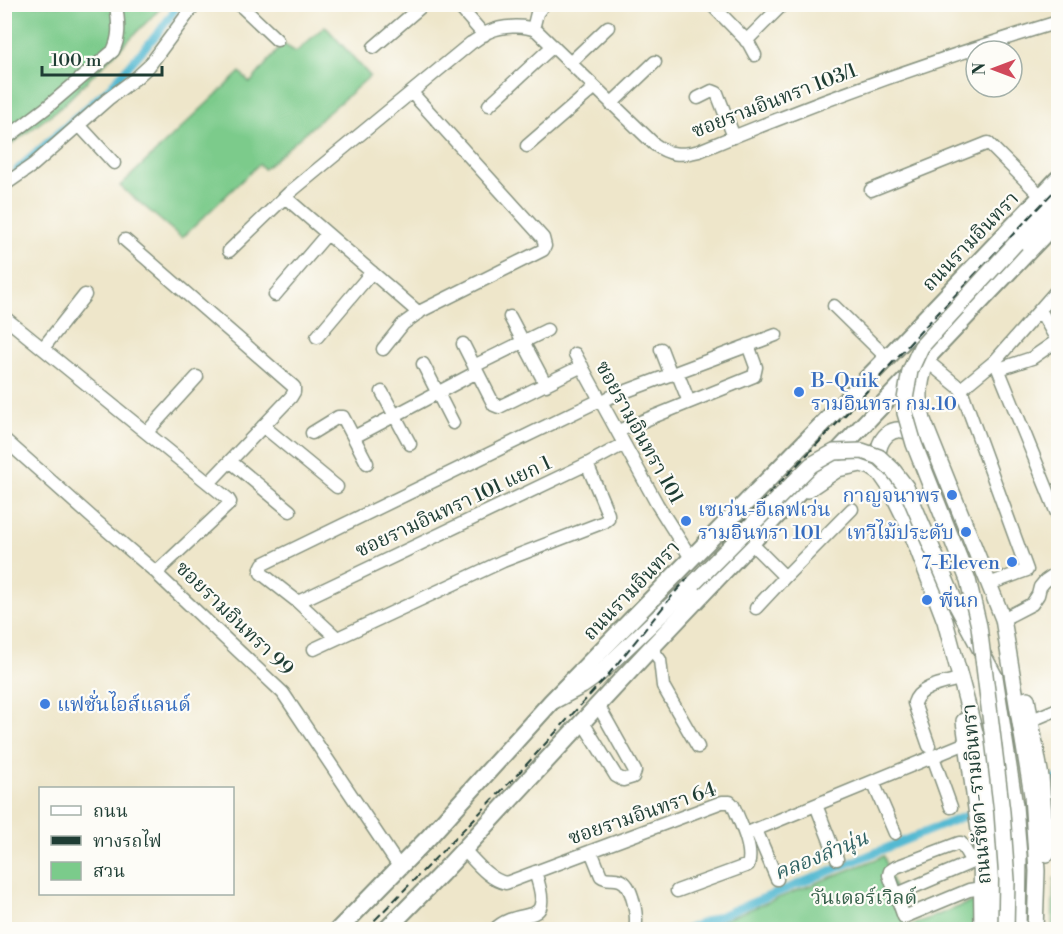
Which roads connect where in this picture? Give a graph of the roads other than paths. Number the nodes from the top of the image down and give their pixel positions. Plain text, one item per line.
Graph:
1 (116, 4) edge
2 (195, 4) edge
3 (239, 4) edge
4 (424, 4) edge
5 (544, 4) edge
6 (711, 4) edge
7 (783, 4) edge
8 (459, 5) edge
9 (1059, 22) edge
10 (608, 27) dead end
11 (533, 29) junction
12 (484, 35) junction
13 (277, 40) dead end
14 (746, 41) junction
15 (553, 46) junction
16 (374, 47) dead end
17 (755, 55) dead end
18 (655, 62) dead end
19 (570, 63) junction
20 (594, 88) junction
21 (412, 93) junction
22 (698, 98) dead end
23 (611, 104) junction
24 (489, 105) dead end
25 (79, 125) junction
26 (734, 137) junction
27 (4, 140) edge
28 (527, 146) dead end
29 (114, 163) dead end
30 (1059, 179) edge
31 (4, 185) edge
32 (871, 190) dead end
33 (285, 197) junction
34 (1050, 198) edge
35 (1059, 219) edge
36 (327, 234) junction
37 (125, 240) dead end
38 (229, 251) dead end
39 (372, 272) junction
40 (1059, 289) edge
41 (85, 295) dead end
42 (276, 296) dead end
43 (834, 306) dead end
44 (1040, 310) junction
45 (931, 312) junction
46 (419, 313) junction
47 (4, 316) edge
48 (510, 317) dead end
49 (547, 330) dead end
50 (776, 335) dead end
51 (317, 337) dead end
52 (947, 338) junction
53 (1058, 341) edge
54 (523, 342) junction
55 (463, 344) dead end
56 (748, 345) junction
57 (43, 348) junction
58 (383, 349) dead end
59 (661, 349) dead end
60 (575, 354) dead end
61 (929, 357) junction
62 (887, 358) junction
63 (423, 364) dead end
64 (997, 365) junction
65 (582, 366) junction
66 (476, 369) junction
67 (674, 373) junction
68 (197, 377) dead end
69 (864, 382) junction
70 (546, 385) junction
71 (961, 389) junction
72 (382, 392) dead end
73 (437, 393) junction
74 (604, 399) junction
75 (689, 402) junction
76 (885, 402) junction
77 (837, 409) junction
78 (395, 415) junction
79 (453, 423) dead end
80 (263, 426) junction
81 (858, 428) junction
82 (623, 429) dead end
83 (147, 432) junction
84 (312, 433) dead end
85 (354, 437) junction
86 (4, 439) edge
87 (410, 444) dead end
88 (624, 444) junction
89 (935, 450) junction
90 (230, 461) junction
91 (367, 463) dead end
92 (587, 464) junction
93 (880, 473) junction
94 (209, 483) junction
95 (337, 487) dead end
96 (788, 503) junction
97 (852, 509) dead end
98 (290, 511) dead end
99 (1059, 516) edge
100 (751, 543) junction
101 (691, 558) junction
102 (1059, 572) edge
103 (158, 574) junction
104 (785, 577) junction
105 (989, 584) junction
106 (298, 602) junction
107 (756, 608) dead end
108 (1003, 619) junction
109 (337, 638) junction
110 (651, 648) junction
111 (314, 649) dead end
112 (995, 677) junction
113 (962, 686) junction
114 (551, 702) junction
115 (598, 705) junction
116 (1059, 709) edge
117 (1032, 720) junction
118 (582, 721) junction
119 (966, 743) junction
120 (698, 747) dead end
121 (931, 752) junction
122 (873, 782) junction
123 (816, 805) junction
124 (951, 807) dead end
125 (750, 832) junction
126 (895, 833) dead end
127 (464, 850) junction
128 (591, 851) junction
129 (837, 859) dead end
130 (982, 859) junction
131 (399, 868) junction
132 (536, 872) junction
133 (441, 874) junction
134 (777, 879) dead end
135 (982, 888) junction
136 (677, 891) dead end
137 (895, 895) junction
138 (338, 930) edge
139 (386, 930) edge
140 (399, 930) edge
141 (494, 930) edge
142 (635, 930) edge
143 (982, 930) edge
144 (992, 930) edge
145 (1006, 930) edge
146 (1018, 930) edge
147 (1030, 930) edge
148 (1035, 930) edge
149 (1046, 930) edge

1 - 27 street
2 - 25 street
3 - 13 street
4 - 16 street
5 - 11 street
6 - 14 street
7 - 14 street
8 - 12 street
9 - 26 street, ซอยรามอินทรา 103/1
10 - 19 street
11 - 12 street
11 - 15 street, ซอยรามอินทรา 103/1
12 - 21 street
14 - 17 street
15 - 19 street, ซอยรามอินทรา 103/1
15 - 24 street
18 - 23 street
19 - 20 street, ซอยรามอินทรา 103/1
20 - 23 street, ซอยรามอินทรา 103/1
20 - 28 street
21 - 33 street
21 - 46 street
22 - 26 street
23 - 26 street, ซอยรามอินทรา 103/1
25 - 29 street
25 - 31 street
30 - 34 highway, ถนนรามอินทรา
32 - 34 street
33 - 36 street
33 - 38 street
34 - 45 highway, ถนนรามอินทรา
34 - 145 main road, ถนนรัชดา-รามอินทรา, bridge
35 - 52 highway
36 - 39 street
36 - 42 street
37 - 80 street
39 - 46 street
39 - 51 street
40 - 44 street
41 - 57 street
43 - 62 street
44 - 53 street
44 - 64 street
45 - 52 highway
45 - 62 highway, ถนนรามอินทรา
46 - 58 street
47 - 57 street, ซอยรามอินทรา 99
48 - 54 street
49 - 54 street
50 - 56 street
52 - 61 highway
53 - 64 street
54 - 66 street
54 - 70 street
55 - 66 street
56 - 67 street
56 - 75 street
57 - 83 street, ซอยรามอินทรา 99
59 - 67 street
60 - 65 street, ซอยรามอินทรา 101
61 - 71 street
61 - 76 highway
61 - 89 main road
62 - 69 highway, ถนนรามอินทรา
63 - 73 street
64 - 71 street
64 - 99 street
65 - 70 street
65 - 74 street, ซอยรามอินทรา 101
66 - 70 street
66 - 73 street
67 - 74 street
67 - 75 street
68 - 83 street
69 - 76 highway
69 - 77 highway, ถนนรามอินทรา
71 - 105 street
72 - 78 street
73 - 78 street
73 - 79 street
74 - 88 street, ซอยรามอินทรา 101
74 - 106 street
75 - 82 street
76 - 81 highway
77 - 81 highway
77 - 101 highway, ถนนรามอินทรา
78 - 85 street
78 - 87 street
80 - 90 street
80 - 95 street
81 - 96 highway
83 - 94 street, ซอยรามอินทรา 99
84 - 85 street
85 - 91 street
86 - 103 street
88 - 92 street, ซอยรามอินทรา 101 แยก 1
88 - 101 street, ซอยรามอินทรา 101
89 - 93 main road
89 - 105 main road
90 - 94 street
90 - 98 street
92 - 106 street, ซอยรามอินทรา 101 แยก 1
92 - 109 street
93 - 96 main road
93 - 113 main road, ถนนรัชดา-รามอินทรา
94 - 103 street, ซอยรามอินทรา 99
96 - 100 highway
97 - 104 street
100 - 104 street
100 - 110 highway
101 - 114 highway, ถนนรามอินทรา
102 - 108 street
103 - 131 street, ซอยรามอินทรา 99
104 - 107 street
105 - 108 main road
106 - 109 street
108 - 117 main road
108 - 148 main road
109 - 111 street
110 - 115 highway
110 - 120 street
112 - 114 main road, ถนนรัชดา-รามอินทรา, bridge
112 - 146 main road, ถนนรัชดา-รามอินทรา
112 - 147 main road
113 - 119 main road
113 - 121 street
113 - 130 main road, ถนนรัชดา-รามอินทรา
114 - 131 highway, ถนนรามอินทรา
115 - 118 highway
115 - 118 street
116 - 117 street
117 - 149 main road
118 - 127 highway
119 - 121 street, ถนนรัชดา-รามอินทรา
119 - 130 main road
121 - 122 street, ถนนรัชดา-รามอินทรา
121 - 124 street
122 - 123 street, ถนนรัชดา-รามอินทรา
122 - 126 street
123 - 125 street, ถนนรัชดา-รามอินทรา
123 - 129 street
125 - 128 street, ซอยรามอินทรา 64
125 - 134 street
125 - 136 street, ซอยรามอินทรา 64
127 - 132 street, ซอยรามอินทรา 64
127 - 133 highway
128 - 132 street, ซอยรามอินทรา 64
128 - 142 street
130 - 135 main road
130 - 137 street
130 - 137 street
130 - 144 main road, ถนนรัชดา-รามอินทรา
131 - 138 highway, ถนนรามอินทรา
132 - 141 street
133 - 139 highway
133 - 140 highway
135 - 137 street
135 - 143 main road

